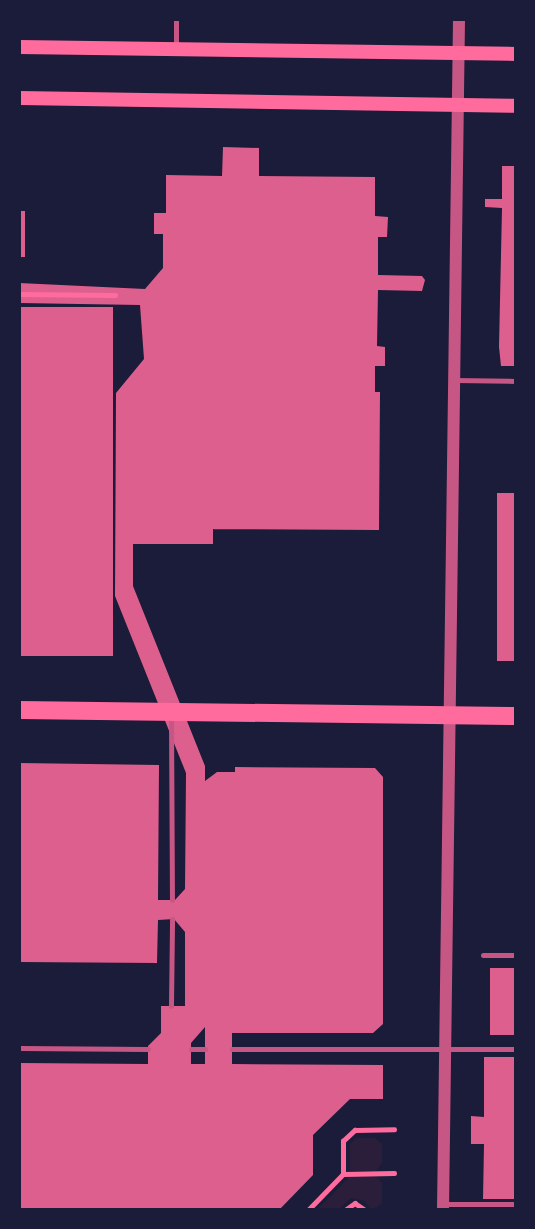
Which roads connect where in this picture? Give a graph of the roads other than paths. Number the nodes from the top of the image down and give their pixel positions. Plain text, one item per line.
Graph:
1 (177, 19) edge
2 (459, 19) edge
3 (19, 47) edge
4 (177, 50) junction
5 (458, 54) junction
6 (516, 54) edge
7 (19, 98) edge
8 (458, 105) junction
9 (516, 106) edge
10 (454, 380) junction
11 (516, 381) edge
12 (19, 710) edge
13 (170, 712) junction
14 (450, 715) junction
15 (516, 716) edge
16 (172, 900) dead end
17 (172, 919) dead end
18 (483, 955) dead end
19 (516, 955) edge
20 (172, 1006) dead end
21 (19, 1048) edge
22 (148, 1049) dead end
23 (191, 1049) dead end
24 (205, 1049) dead end
25 (232, 1049) dead end
26 (446, 1049) junction
27 (516, 1049) edge
28 (516, 1204) edge
29 (443, 1207) edge

1 - 4 lane
2 - 5 street
3 - 4 main road
4 - 5 main road
5 - 6 main road
5 - 8 street
7 - 8 main road
8 - 9 main road
8 - 10 street
10 - 11 lane
10 - 14 street
12 - 13 main road
13 - 14 main road
13 - 16 lane
14 - 15 main road
14 - 26 street
17 - 20 lane
18 - 19 lane
21 - 22 lane
23 - 24 lane
25 - 26 lane
26 - 27 lane
26 - 29 street
28 - 29 lane

